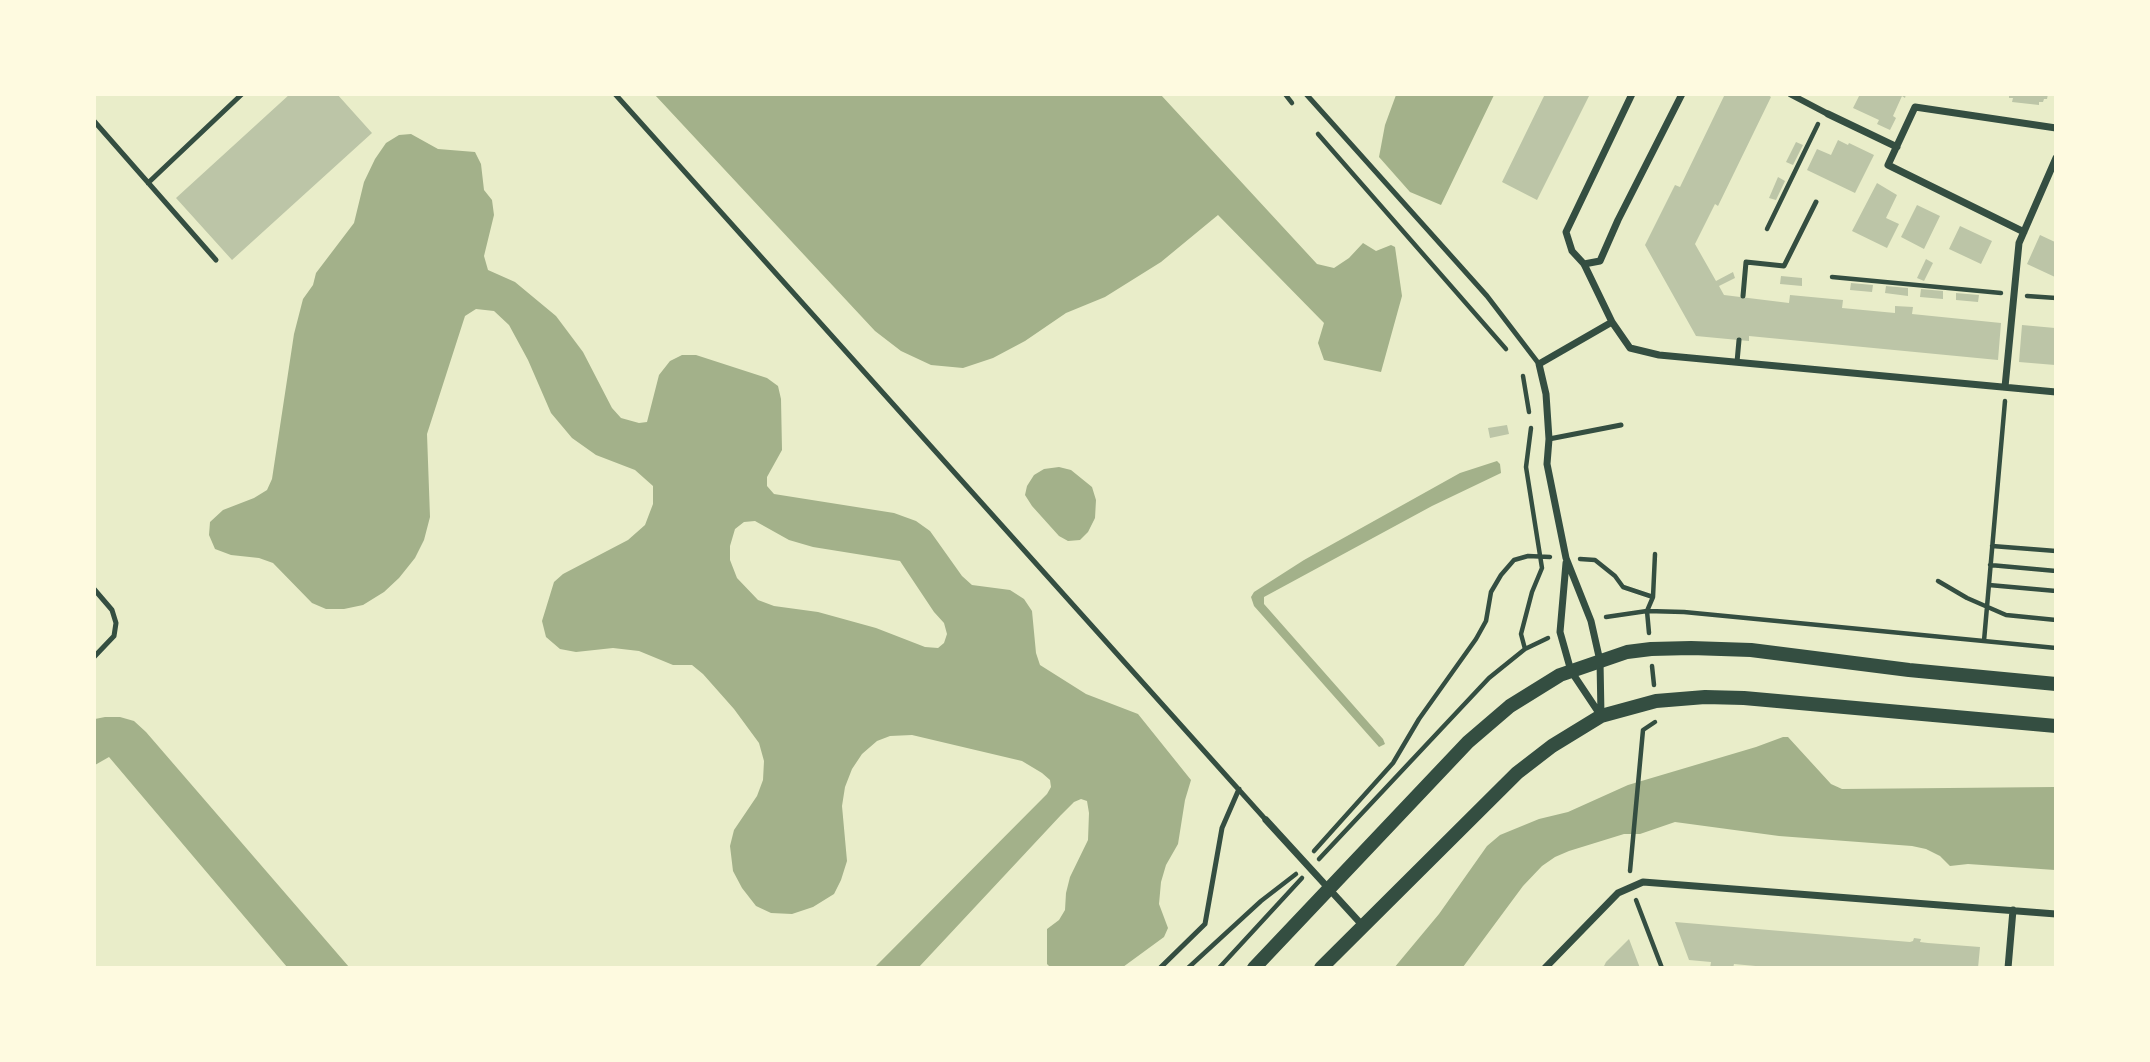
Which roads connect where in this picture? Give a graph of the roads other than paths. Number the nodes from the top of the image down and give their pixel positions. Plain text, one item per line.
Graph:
1 (242, 94) edge
2 (615, 94) edge
3 (1306, 94) edge
4 (1632, 94) edge
5 (1682, 94) edge
6 (1790, 94) edge
7 (1826, 112) joint
8 (94, 121) edge
9 (2056, 128) edge
10 (1897, 147) junction
11 (2056, 158) edge
12 (148, 183) junction
13 (1816, 202) dead end
14 (2024, 232) junction
15 (216, 260) dead end
16 (1584, 264) junction
17 (1743, 296) dead end
18 (1612, 322) junction
19 (1739, 341) dead end
20 (1737, 362) junction
21 (1539, 364) junction
22 (2005, 387) junction
23 (2056, 392) edge
24 (1621, 425) dead end
25 (1549, 439) junction
26 (1566, 558) junction
27 (94, 589) edge
28 (94, 657) edge
29 (1600, 661) junction
30 (1571, 671) junction
31 (2056, 684) edge
32 (1601, 716) junction
33 (2056, 726) edge
34 (1239, 789) junction
35 (1266, 820) joint
36 (1328, 888) junction
37 (2013, 910) junction
38 (2056, 914) edge
39 (1363, 926) junction
40 (1160, 968) edge
41 (1254, 968) edge
42 (1321, 968) edge
43 (1545, 968) edge
44 (2008, 968) edge

1 - 12 lane
2 - 34 lane
3 - 21 lane
4 - 16 street
5 - 16 street
6 - 7 street
7 - 10 street
8 - 12 lane
9 - 10 street
10 - 14 street
11 - 14 street
12 - 15 lane
13 - 17 lane
14 - 22 street
16 - 18 street
18 - 20 street
18 - 21 street
19 - 20 lane
20 - 22 street
21 - 25 street
22 - 23 street
24 - 25 lane
25 - 26 street
26 - 29 street
26 - 30 street
27 - 28 lane
29 - 30 main road
29 - 31 main road
29 - 32 street
30 - 32 street
30 - 36 main road
32 - 33 main road
32 - 39 main road
34 - 35 lane
34 - 40 lane
35 - 36 street
36 - 39 street
36 - 41 main road
37 - 38 street
37 - 43 street
37 - 44 street
39 - 42 main road

